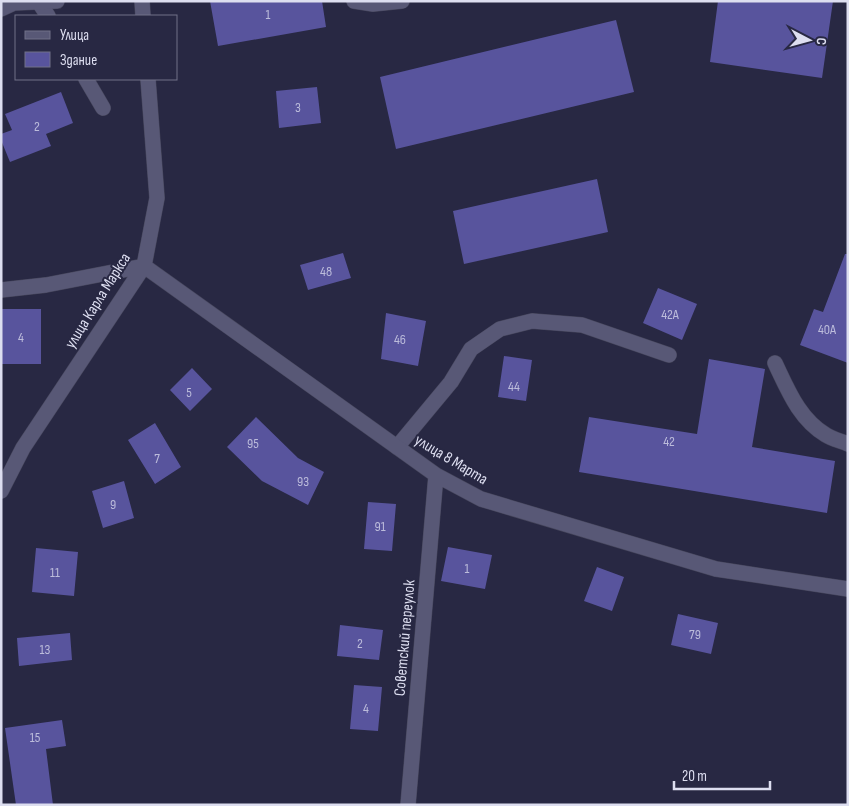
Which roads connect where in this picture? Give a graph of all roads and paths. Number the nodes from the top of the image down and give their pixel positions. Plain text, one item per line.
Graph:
1 (57, 1) edge
2 (142, 1) edge
3 (354, 1) edge
4 (402, 1) edge
5 (39, 2) edge
6 (1, 9) edge
7 (47, 15) edge
8 (143, 15) edge
9 (87, 80) edge
10 (148, 80) edge
11 (103, 108) dead end
12 (144, 266) junction
13 (1, 290) edge
14 (669, 355) dead end
15 (775, 364) dead end
16 (848, 444) edge
17 (397, 447) junction
18 (436, 475) junction
19 (1, 491) edge
20 (848, 589) edge
21 (408, 805) edge

1 - 5 street
2 - 8 street
3 - 4 street
5 - 6 street
5 - 7 street
9 - 11 street
10 - 12 street, улица Карла Маркса
12 - 13 street
12 - 17 street, улица 8 Марта
12 - 19 street, улица Карла Маркса
14 - 17 street
15 - 16 street
17 - 18 street, улица 8 Марта
18 - 20 street, улица 8 Марта
18 - 21 street, Советский переулок

